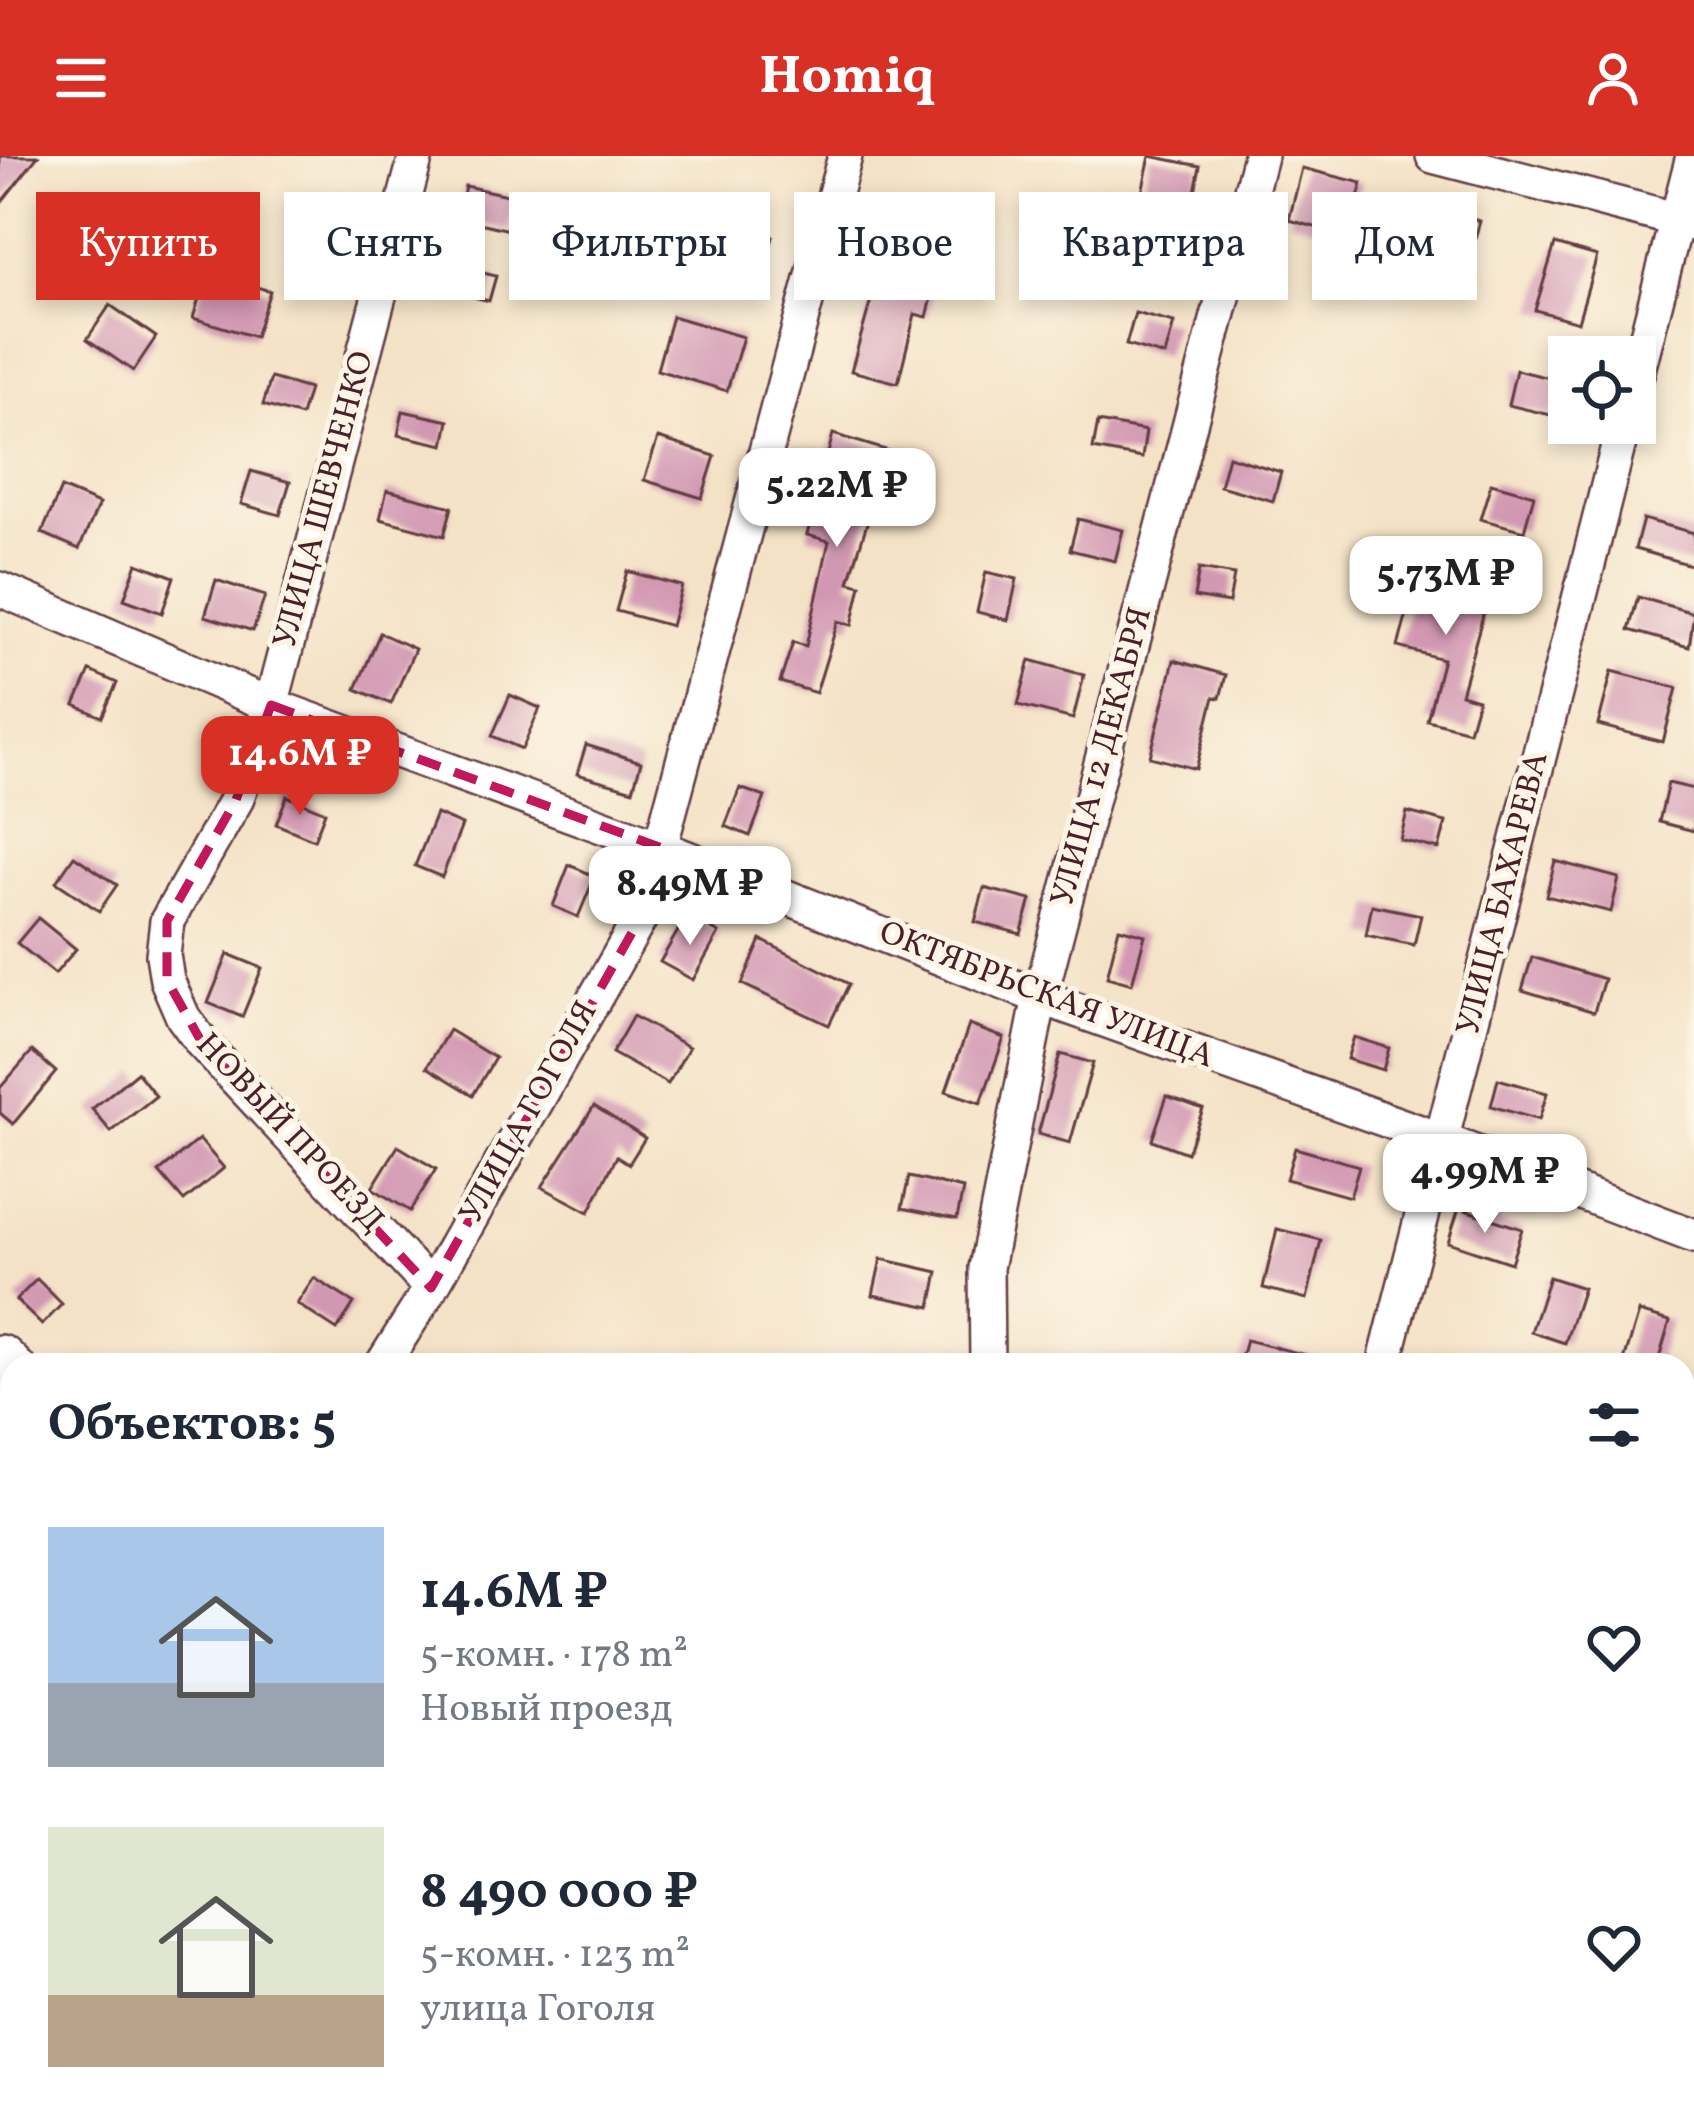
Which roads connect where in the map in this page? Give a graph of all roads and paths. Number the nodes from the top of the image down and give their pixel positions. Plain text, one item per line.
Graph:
1 (416, 156) edge
2 (845, 156) edge
3 (1260, 156) edge
4 (1433, 156) edge
5 (1693, 156) edge
6 (1686, 220) edge
7 (1649, 336) edge
8 (1619, 444) edge
9 (0, 589) edge
10 (271, 706) junction
11 (662, 848) junction
12 (1040, 997) junction
13 (1442, 1140) junction
14 (1694, 1236) edge
15 (431, 1288) junction
16 (390, 1353) edge
17 (987, 1353) edge
18 (1387, 1353) edge

1 - 10 street, УЛИЦА ШЕВЧЕНКО
2 - 11 street, УЛИЦА ГОГОЛЯ
3 - 12 street, УЛИЦА 12 ДЕКАБРЯ
4 - 6 street
5 - 6 street
6 - 7 street
8 - 13 street, УЛИЦА БАХАРЕВА
9 - 10 street, ОКТЯБРЬСКАЯ УЛИЦА
10 - 11 street, ОКТЯБРЬСКАЯ УЛИЦА
10 - 15 street, НОВЫЙ ПРОЕЗД
11 - 12 street, ОКТЯБРЬСКАЯ УЛИЦА
11 - 15 street, УЛИЦА ГОГОЛЯ
12 - 13 street, ОКТЯБРЬСКАЯ УЛИЦА
12 - 17 street, УЛИЦА 12 ДЕКАБРЯ
13 - 14 street, ОКТЯБРЬСКАЯ УЛИЦА
13 - 18 street, УЛИЦА БАХАРЕВА
15 - 16 street, УЛИЦА ГОГОЛЯ

